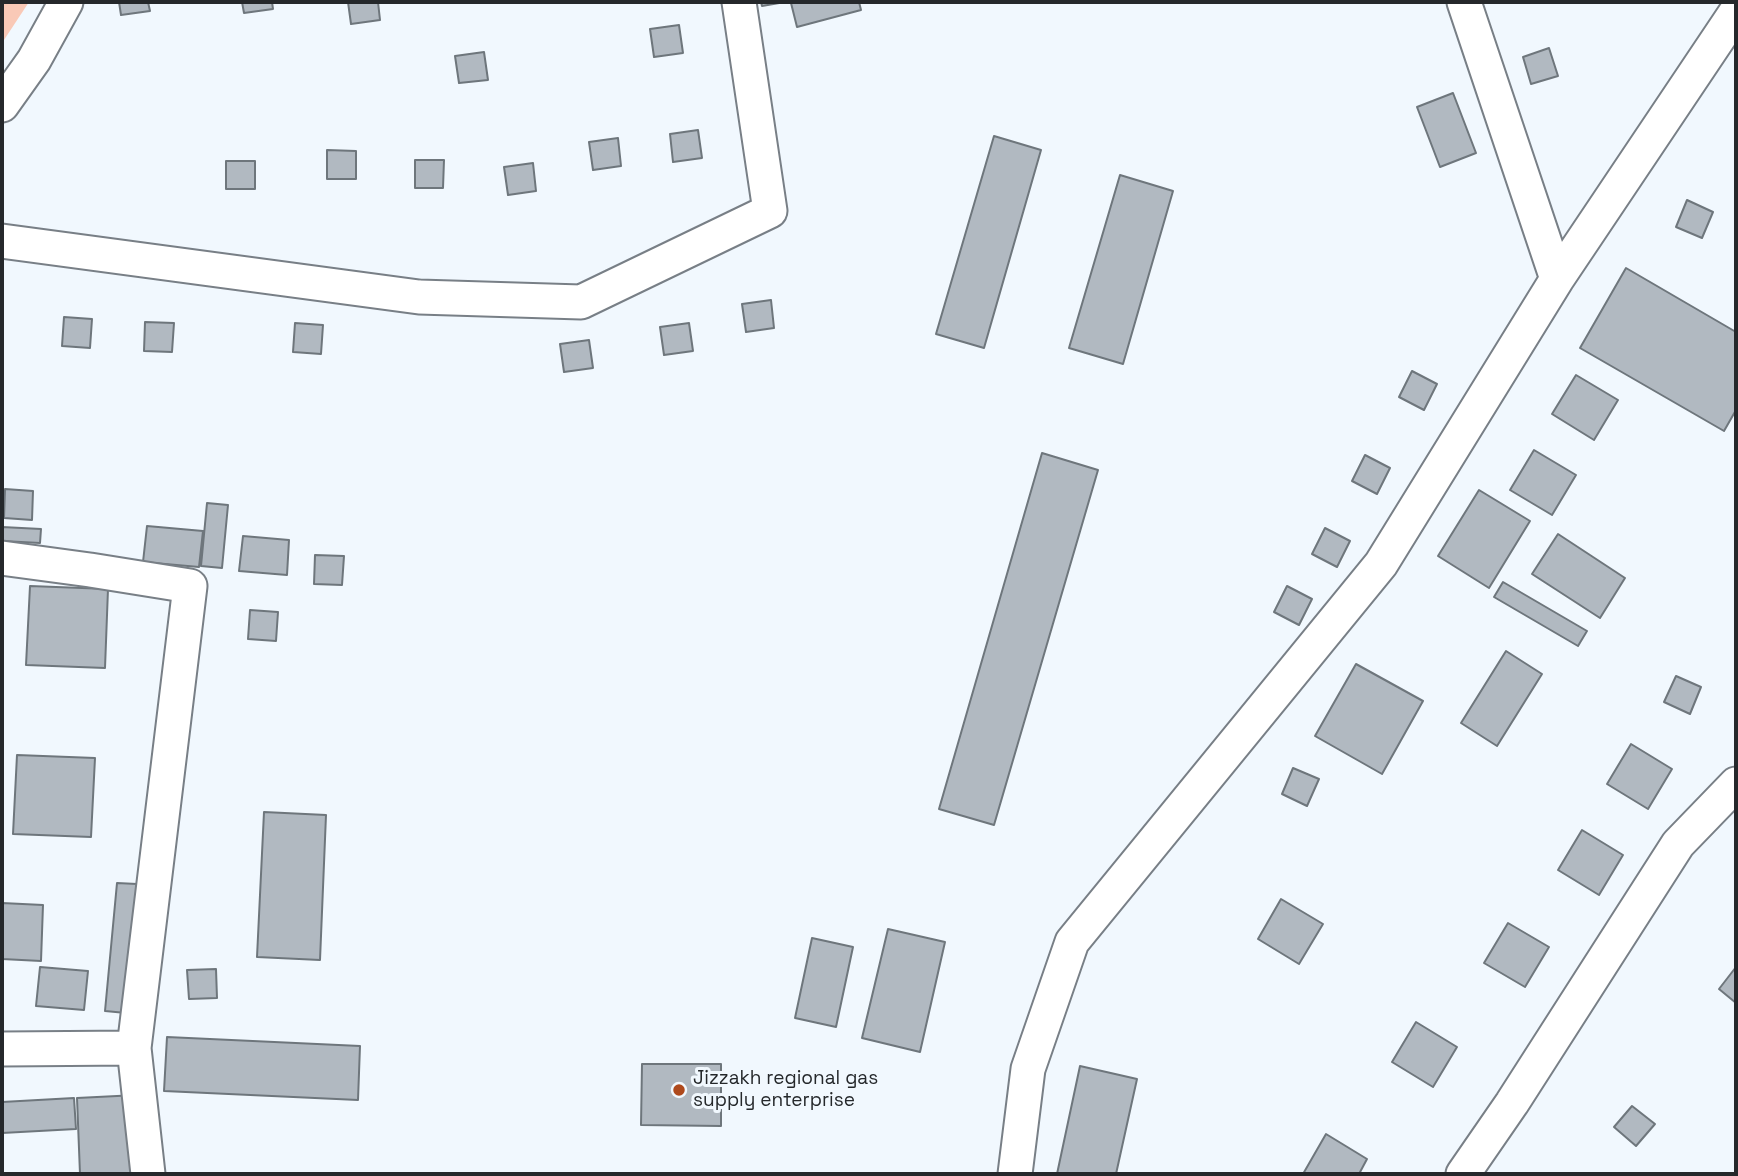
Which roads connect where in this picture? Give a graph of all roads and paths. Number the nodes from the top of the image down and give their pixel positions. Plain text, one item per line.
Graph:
1 (66, 2) edge
2 (739, 2) edge
3 (1464, 2) edge
4 (1736, 12) edge
5 (2, 105) edge
6 (2, 241) edge
7 (1557, 279) junction
8 (2, 558) edge
9 (1736, 783) edge
10 (134, 1048) junction
11 (2, 1049) edge
12 (148, 1174) edge
13 (1015, 1174) edge
14 (1463, 1174) edge

1 - 5 street
2 - 6 street
3 - 7 street
4 - 7 street
7 - 13 street
8 - 10 street
9 - 14 street
10 - 11 street
10 - 12 street

